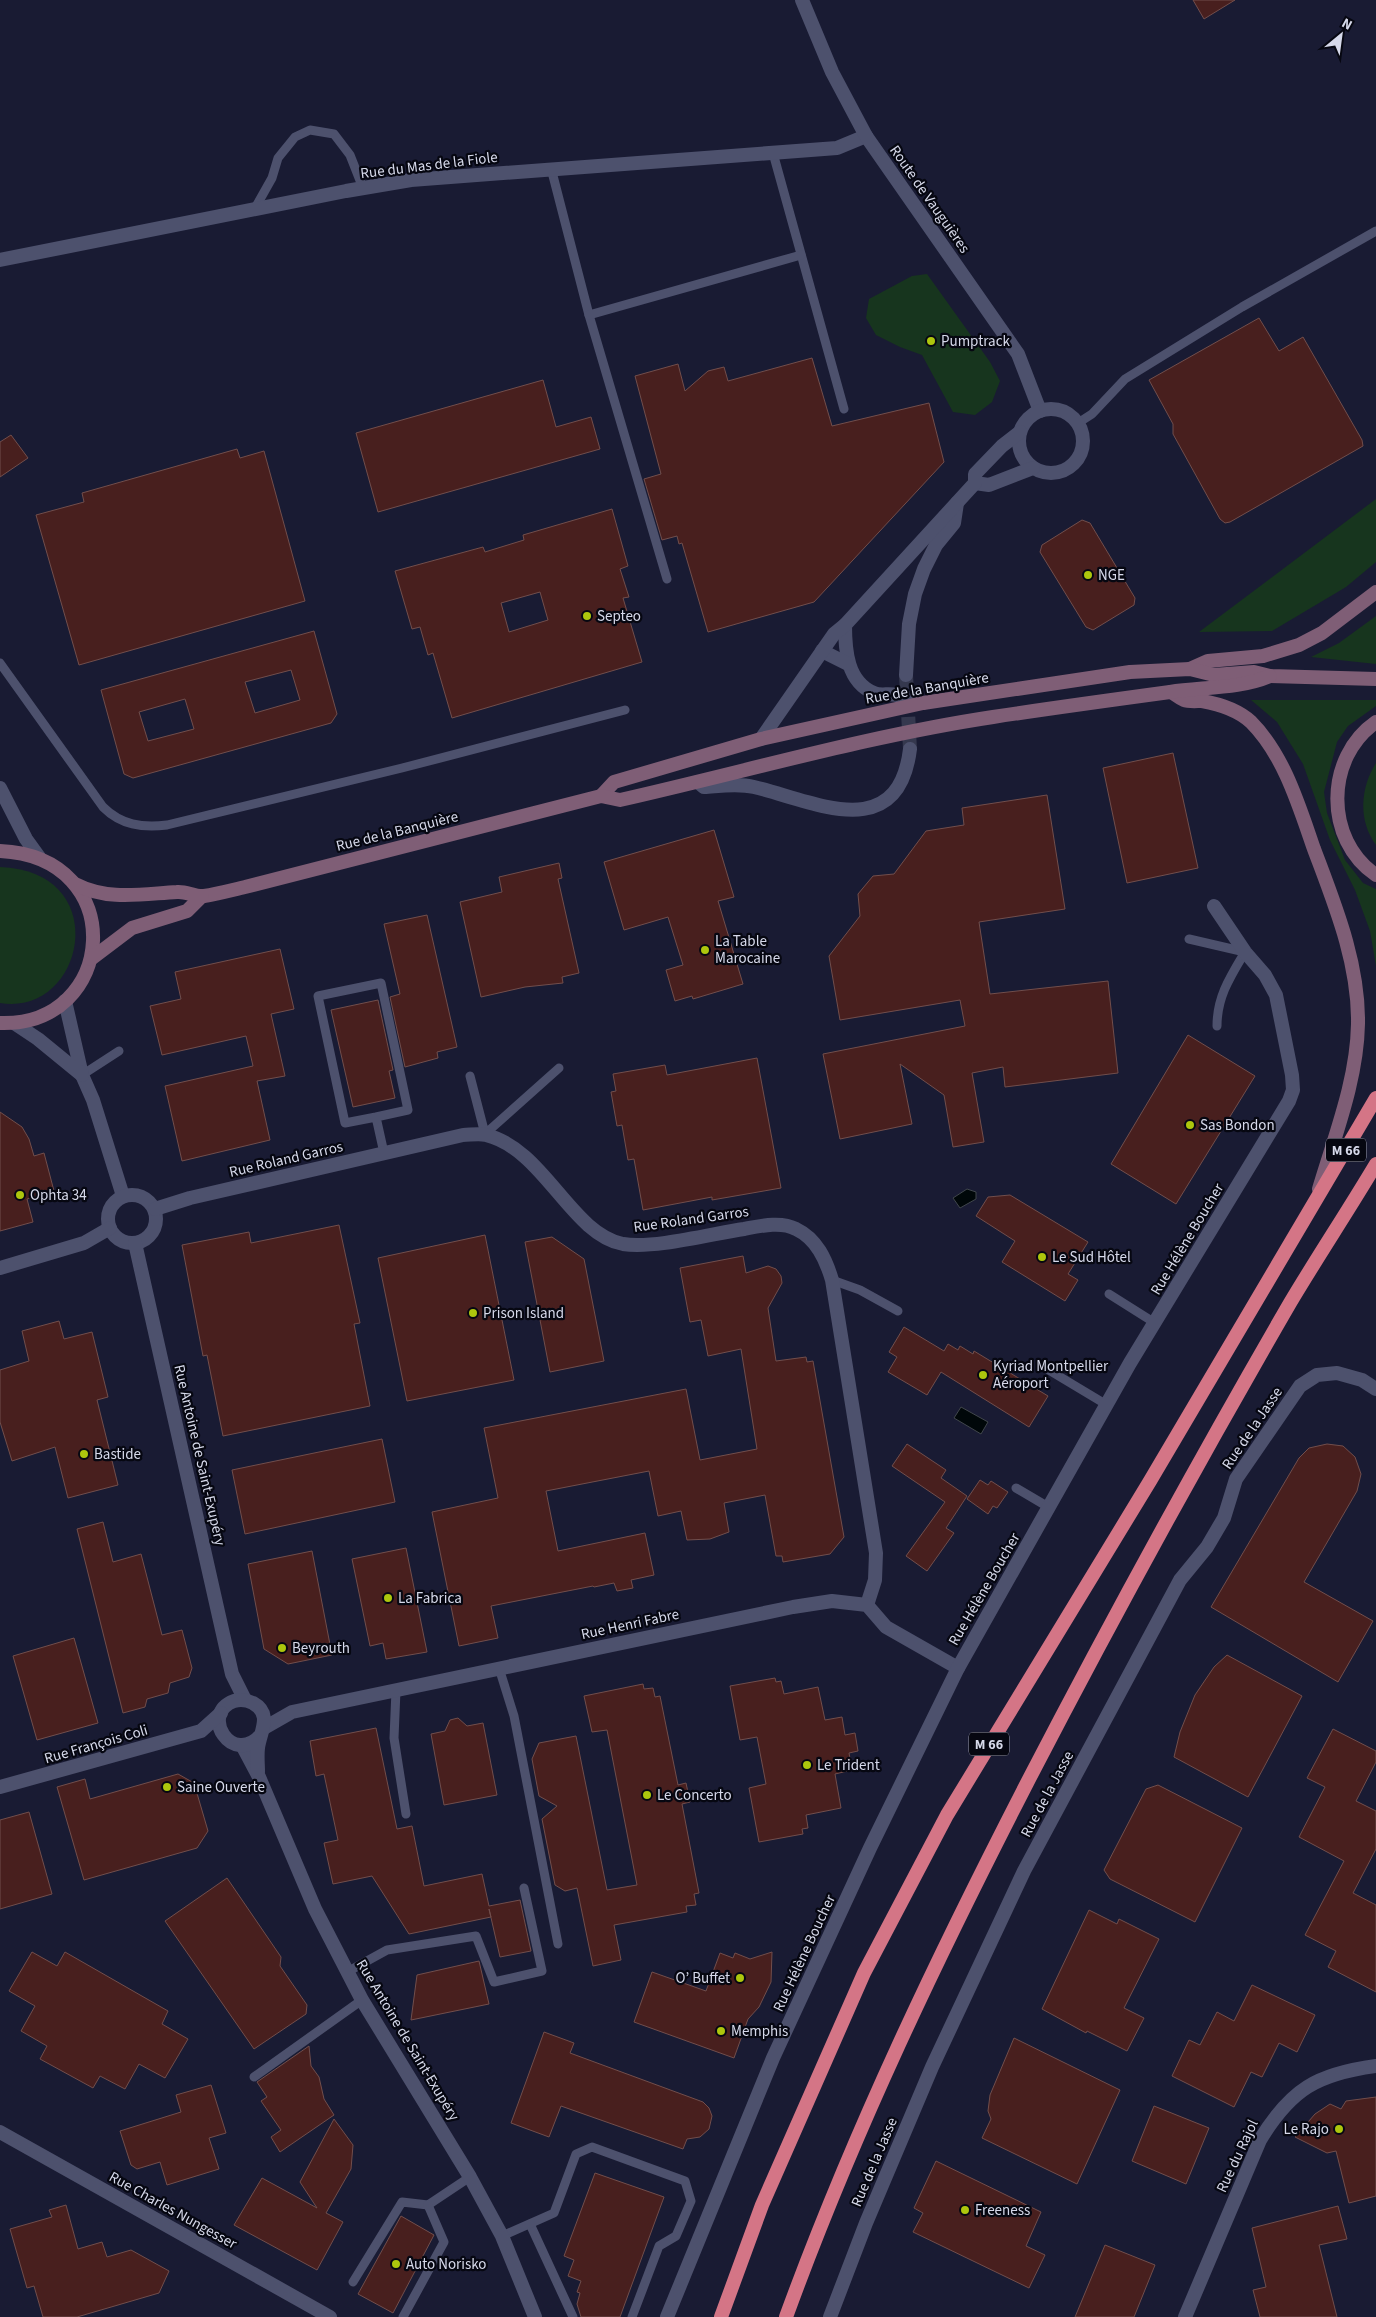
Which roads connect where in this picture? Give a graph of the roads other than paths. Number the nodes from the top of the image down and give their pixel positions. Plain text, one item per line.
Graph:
1 (802, 0) edge
2 (866, 136) junction
3 (773, 153) junction
4 (551, 168) junction
5 (363, 188) junction
6 (254, 210) junction
7 (1376, 231) edge
8 (801, 255) junction
9 (0, 260) edge
10 (589, 315) junction
11 (844, 409) dead end
12 (1040, 411) junction
13 (1078, 423) junction
14 (1020, 432) junction
15 (1033, 468) junction
16 (975, 483) junction
17 (957, 503) junction
18 (667, 579) dead end
19 (1376, 592) edge
20 (846, 625) junction
21 (822, 651) junction
22 (0, 662) edge
23 (848, 664) junction
24 (1190, 669) junction
25 (906, 675) tunnel mouth
26 (1270, 676) junction
27 (1376, 679) edge
28 (1171, 692) junction
29 (923, 702) junction
30 (625, 710) dead end
31 (1376, 722) edge
32 (761, 739) junction
33 (910, 749) tunnel mouth
34 (698, 782) junction
35 (0, 788) edge
36 (601, 796) junction
37 (0, 851) edge
38 (39, 857) junction
39 (1376, 875) edge
40 (75, 884) junction
41 (202, 896) junction
42 (1214, 906) dead end
43 (1189, 939) dead end
44 (1244, 952) junction
45 (91, 959) junction
46 (65, 1001) junction
47 (7, 1023) edge
48 (1217, 1026) dead end
49 (119, 1051) dead end
50 (559, 1068) dead end
51 (82, 1075) junction
52 (470, 1076) dead end
53 (1376, 1098) edge
54 (376, 1117) junction
55 (485, 1134) junction
56 (384, 1153) junction
57 (1376, 1164) edge
58 (1376, 1175) edge
59 (124, 1196) junction
60 (1316, 1202) junction
61 (1351, 1205) junction
62 (154, 1210) junction
63 (110, 1228) junction
64 (135, 1242) junction
65 (0, 1268) edge
66 (832, 1280) junction
67 (1109, 1294) dead end
68 (898, 1312) dead end
69 (1155, 1322) junction
70 (1047, 1369) dead end
71 (1376, 1388) edge
72 (1107, 1405) junction
73 (1016, 1488) dead end
74 (1050, 1508) junction
75 (867, 1605) junction
76 (499, 1668) junction
77 (958, 1668) junction
78 (232, 1674) junction
79 (396, 1690) junction
80 (245, 1700) junction
81 (258, 1706) junction
82 (223, 1710) junction
83 (292, 1712) junction
84 (202, 1731) junction
85 (262, 1731) junction
86 (228, 1740) junction
87 (242, 1745) junction
88 (259, 1777) junction
89 (0, 1787) edge
90 (406, 1814) dead end
91 (524, 1888) dead end
92 (558, 1944) dead end
93 (347, 1972) junction
94 (362, 2000) junction
95 (1376, 2066) edge
96 (254, 2078) dead end
97 (0, 2132) edge
98 (470, 2177) junction
99 (428, 2205) junction
100 (530, 2224) junction
101 (502, 2236) junction
102 (353, 2282) dead end
103 (330, 2317) edge
104 (403, 2317) edge
105 (535, 2317) edge
106 (573, 2317) edge
107 (632, 2317) edge
108 (667, 2317) edge
109 (722, 2317) edge
110 (786, 2317) edge
111 (830, 2317) edge
112 (1185, 2317) edge

1 - 2 street, Route de Vauguières
2 - 3 street, Rue du Mas de la Fiole
2 - 12 street, Route de Vauguières
3 - 4 street, Rue du Mas de la Fiole
3 - 8 lane
4 - 5 street, Rue du Mas de la Fiole
4 - 10 lane
5 - 6 street, Rue du Mas de la Fiole
5 - 6 lane
6 - 9 street, Rue du Mas de la Fiole
7 - 13 lane
8 - 10 lane
8 - 11 lane
10 - 18 lane
12 - 13 street
12 - 14 street
13 - 15 street
14 - 15 street
14 - 16 street
15 - 16 street
16 - 17 street
17 - 20 street
17 - 25 street
19 - 24 main road
20 - 21 street
20 - 23 street
21 - 23 street
21 - 32 street
22 - 30 lane
23 - 29 street
24 - 26 main road, Rue de la Banquière
24 - 29 main road, Rue de la Banquière
26 - 27 main road, Rue de la Banquière
26 - 28 main road, Rue de la Banquière
28 - 34 main road, Rue de la Banquière
28 - 60 main road, M 66
29 - 32 main road, Rue de la Banquière
31 - 39 main road
32 - 36 main road, Rue de la Banquière
33 - 34 street
34 - 36 main road, Rue de la Banquière
35 - 38 street
36 - 41 main road, Rue de la Banquière
37 - 38 main road
38 - 40 main road
40 - 41 main road, Rue de la Banquière
40 - 45 main road
41 - 45 main road, Rue de la Banquière
42 - 44 street, Rue Hélène Boucher
43 - 44 lane
44 - 48 lane
44 - 69 street, Rue Hélène Boucher
45 - 46 main road
46 - 47 main road
46 - 51 street
47 - 51 street
49 - 51 lane
50 - 55 lane
51 - 59 street
52 - 55 lane
53 - 60 highway, M 66
54 - 54 lane
54 - 56 lane
55 - 56 street, Rue Roland Garros
55 - 66 street, Rue Roland Garros
56 - 62 street, Rue Roland Garros
57 - 61 highway, M 66
58 - 61 main road, M 66
59 - 62 street
59 - 63 street
60 - 109 highway, M 66
61 - 110 highway, M 66
62 - 64 street
63 - 64 street
63 - 65 street
64 - 78 street, Rue Antoine de Saint-Exupéry
66 - 68 lane
66 - 75 street, Rue Roland Garros
67 - 69 lane
69 - 72 street, Rue Hélène Boucher
70 - 72 lane
71 - 111 street, Rue de la Jasse
72 - 74 street, Rue Hélène Boucher
73 - 74 lane
74 - 77 street, Rue Hélène Boucher
75 - 76 street, Rue Henri Fabre
75 - 77 street
76 - 79 street, Rue Henri Fabre
76 - 92 lane
77 - 108 street, Rue Hélène Boucher
78 - 80 street, Rue Antoine de Saint-Exupéry
78 - 82 street, Rue Antoine de Saint-Exupéry
79 - 83 street, Rue Henri Fabre
79 - 90 lane
80 - 81 street
80 - 82 street
81 - 83 street, Rue Henri Fabre
81 - 85 street
82 - 84 street, Rue François Coli
82 - 86 street
83 - 85 street, Rue Henri Fabre
84 - 86 street
84 - 89 street, Rue François Coli
85 - 87 street
85 - 88 street, Rue Antoine de Saint-Exupéry
86 - 87 street
87 - 88 street, Rue Antoine de Saint-Exupéry
88 - 93 street, Rue Antoine de Saint-Exupéry
91 - 93 lane
93 - 94 street, Rue Antoine de Saint-Exupéry
94 - 96 lane
94 - 98 street, Rue Antoine de Saint-Exupéry
95 - 112 street, Rue du Rajol
97 - 103 street, Rue Charles Nungesser
98 - 99 lane
98 - 101 street, Rue Antoine de Saint-Exupéry
99 - 102 lane
99 - 104 lane
100 - 101 lane
100 - 106 lane
100 - 107 lane
101 - 105 street, Rue Antoine de Saint-Exupéry

